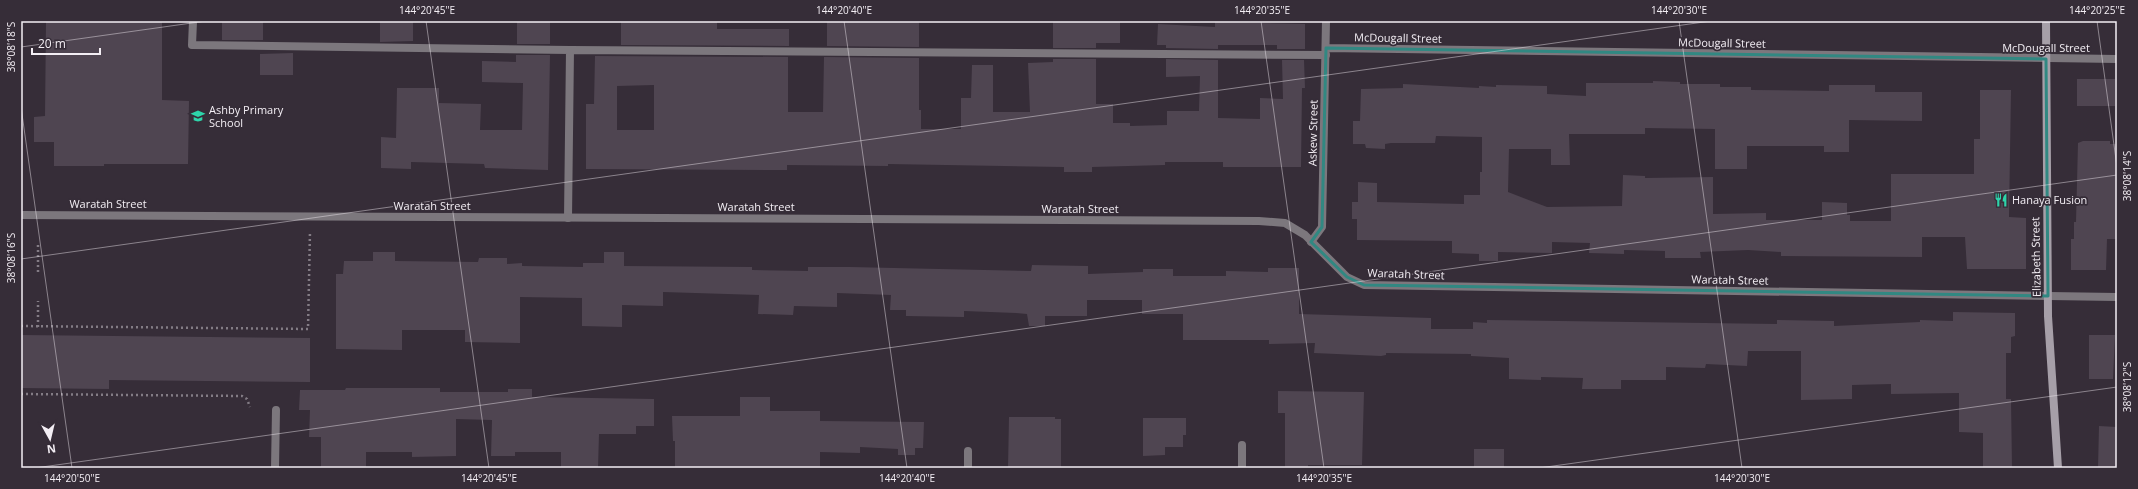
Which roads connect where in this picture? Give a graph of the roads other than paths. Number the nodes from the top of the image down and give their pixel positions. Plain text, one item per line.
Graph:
1 (192, 21) edge
2 (1326, 21) edge
3 (2046, 21) edge
4 (570, 50) junction
5 (1326, 51) junction
6 (2046, 59) junction
7 (2117, 59) edge
8 (21, 215) edge
9 (568, 218) junction
10 (1311, 242) junction
11 (2048, 296) junction
12 (2117, 297) edge
13 (276, 410) dead end
14 (1242, 445) dead end
15 (968, 451) dead end
16 (275, 468) edge
17 (968, 468) edge
18 (1242, 468) edge
19 (2058, 468) edge

1 - 4 street, McDougall Street
2 - 5 street, Askew Street
3 - 6 street, Elizabeth Street
4 - 5 street, McDougall Street
4 - 9 street
5 - 6 street, McDougall Street
5 - 10 street, Askew Street
6 - 7 street, McDougall Street
6 - 11 street, Elizabeth Street
8 - 9 street, Waratah Street
9 - 10 street, Waratah Street
10 - 11 street, Waratah Street
11 - 12 street, Waratah Street
11 - 19 street, Elizabeth Street
13 - 16 street
14 - 18 street
15 - 17 street

